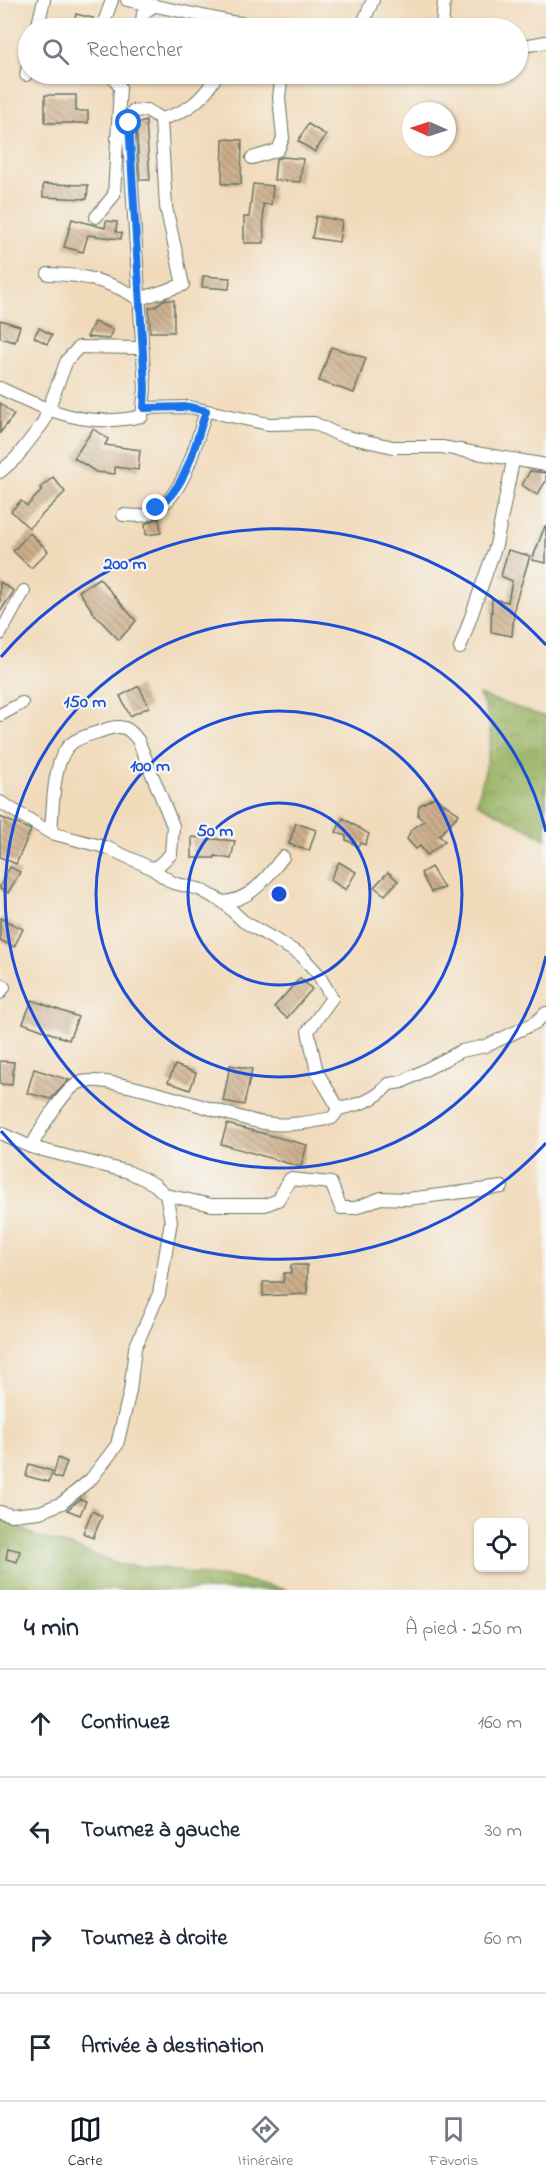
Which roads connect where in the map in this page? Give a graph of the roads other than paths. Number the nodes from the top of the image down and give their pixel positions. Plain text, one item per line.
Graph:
1 (44, 0) edge
2 (112, 0) edge
3 (127, 0) edge
4 (373, 0) edge
5 (444, 0) edge
6 (154, 6) junction
7 (40, 18) edge
8 (106, 18) edge
9 (142, 18) edge
10 (203, 18) edge
11 (365, 18) edge
12 (443, 18) edge
13 (546, 42) edge
14 (528, 45) edge
15 (118, 84) edge
16 (211, 84) edge
17 (281, 84) edge
18 (161, 119) junction
19 (252, 158) dead end
20 (96, 217) dead end
21 (48, 274) dead end
22 (140, 299) junction
23 (141, 348) junction
24 (0, 388) edge
25 (144, 408) junction
26 (50, 411) junction
27 (206, 411) junction
28 (513, 461) junction
29 (546, 465) edge
30 (0, 472) edge
31 (123, 515) dead end
32 (24, 591) dead end
33 (0, 634) edge
34 (460, 648) dead end
35 (22, 703) dead end
36 (0, 715) edge
37 (0, 802) edge
38 (51, 833) junction
39 (283, 857) dead end
40 (151, 868) junction
41 (223, 902) junction
42 (0, 984) edge
43 (0, 993) edge
44 (546, 1013) edge
45 (339, 1110) junction
46 (0, 1133) edge
47 (31, 1147) junction
48 (502, 1187) dead end
49 (166, 1195) junction
50 (0, 1512) edge

1 - 7 street
2 - 8 street
3 - 6 street
4 - 11 street
5 - 12 street
6 - 9 street
6 - 10 street
13 - 14 street
15 - 20 street
16 - 18 street
17 - 19 street
18 - 22 street
18 - 22 street
21 - 22 street
22 - 23 street
23 - 25 street
23 - 26 street
24 - 26 street
25 - 26 street
25 - 27 street
26 - 30 street
27 - 28 street
27 - 31 street
28 - 29 street
28 - 34 street
32 - 33 street
35 - 36 street
37 - 38 street
38 - 40 street
38 - 40 street
39 - 41 street
40 - 41 street
41 - 45 street
42 - 43 street
44 - 45 street
45 - 47 street
46 - 47 street
47 - 49 street
48 - 49 street
49 - 50 street

